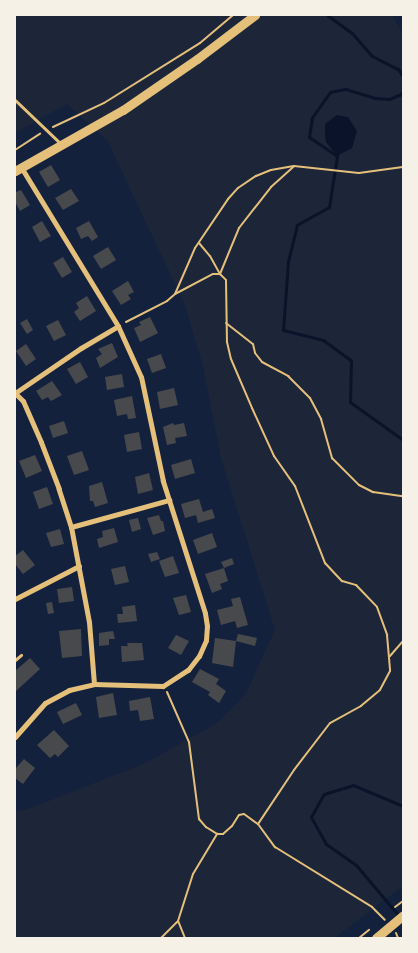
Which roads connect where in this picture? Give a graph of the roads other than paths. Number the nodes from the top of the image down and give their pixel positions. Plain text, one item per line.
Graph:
1 (255, 15) edge
2 (15, 100) edge
3 (61, 144) junction
4 (18, 169) edge
5 (118, 326) junction
6 (15, 393) edge
7 (169, 500) junction
8 (70, 527) junction
9 (79, 566) junction
10 (16, 597) edge
11 (21, 655) dead end
12 (15, 660) edge
13 (94, 684) junction
14 (15, 737) edge
15 (403, 915) edge
16 (376, 938) edge

1 - 3 street
2 - 3 lane
3 - 4 street
4 - 5 street
5 - 6 street
5 - 7 street
6 - 8 street
7 - 8 street
7 - 13 street
8 - 9 street
9 - 10 street
9 - 13 street
11 - 12 lane
13 - 14 street
15 - 16 street

